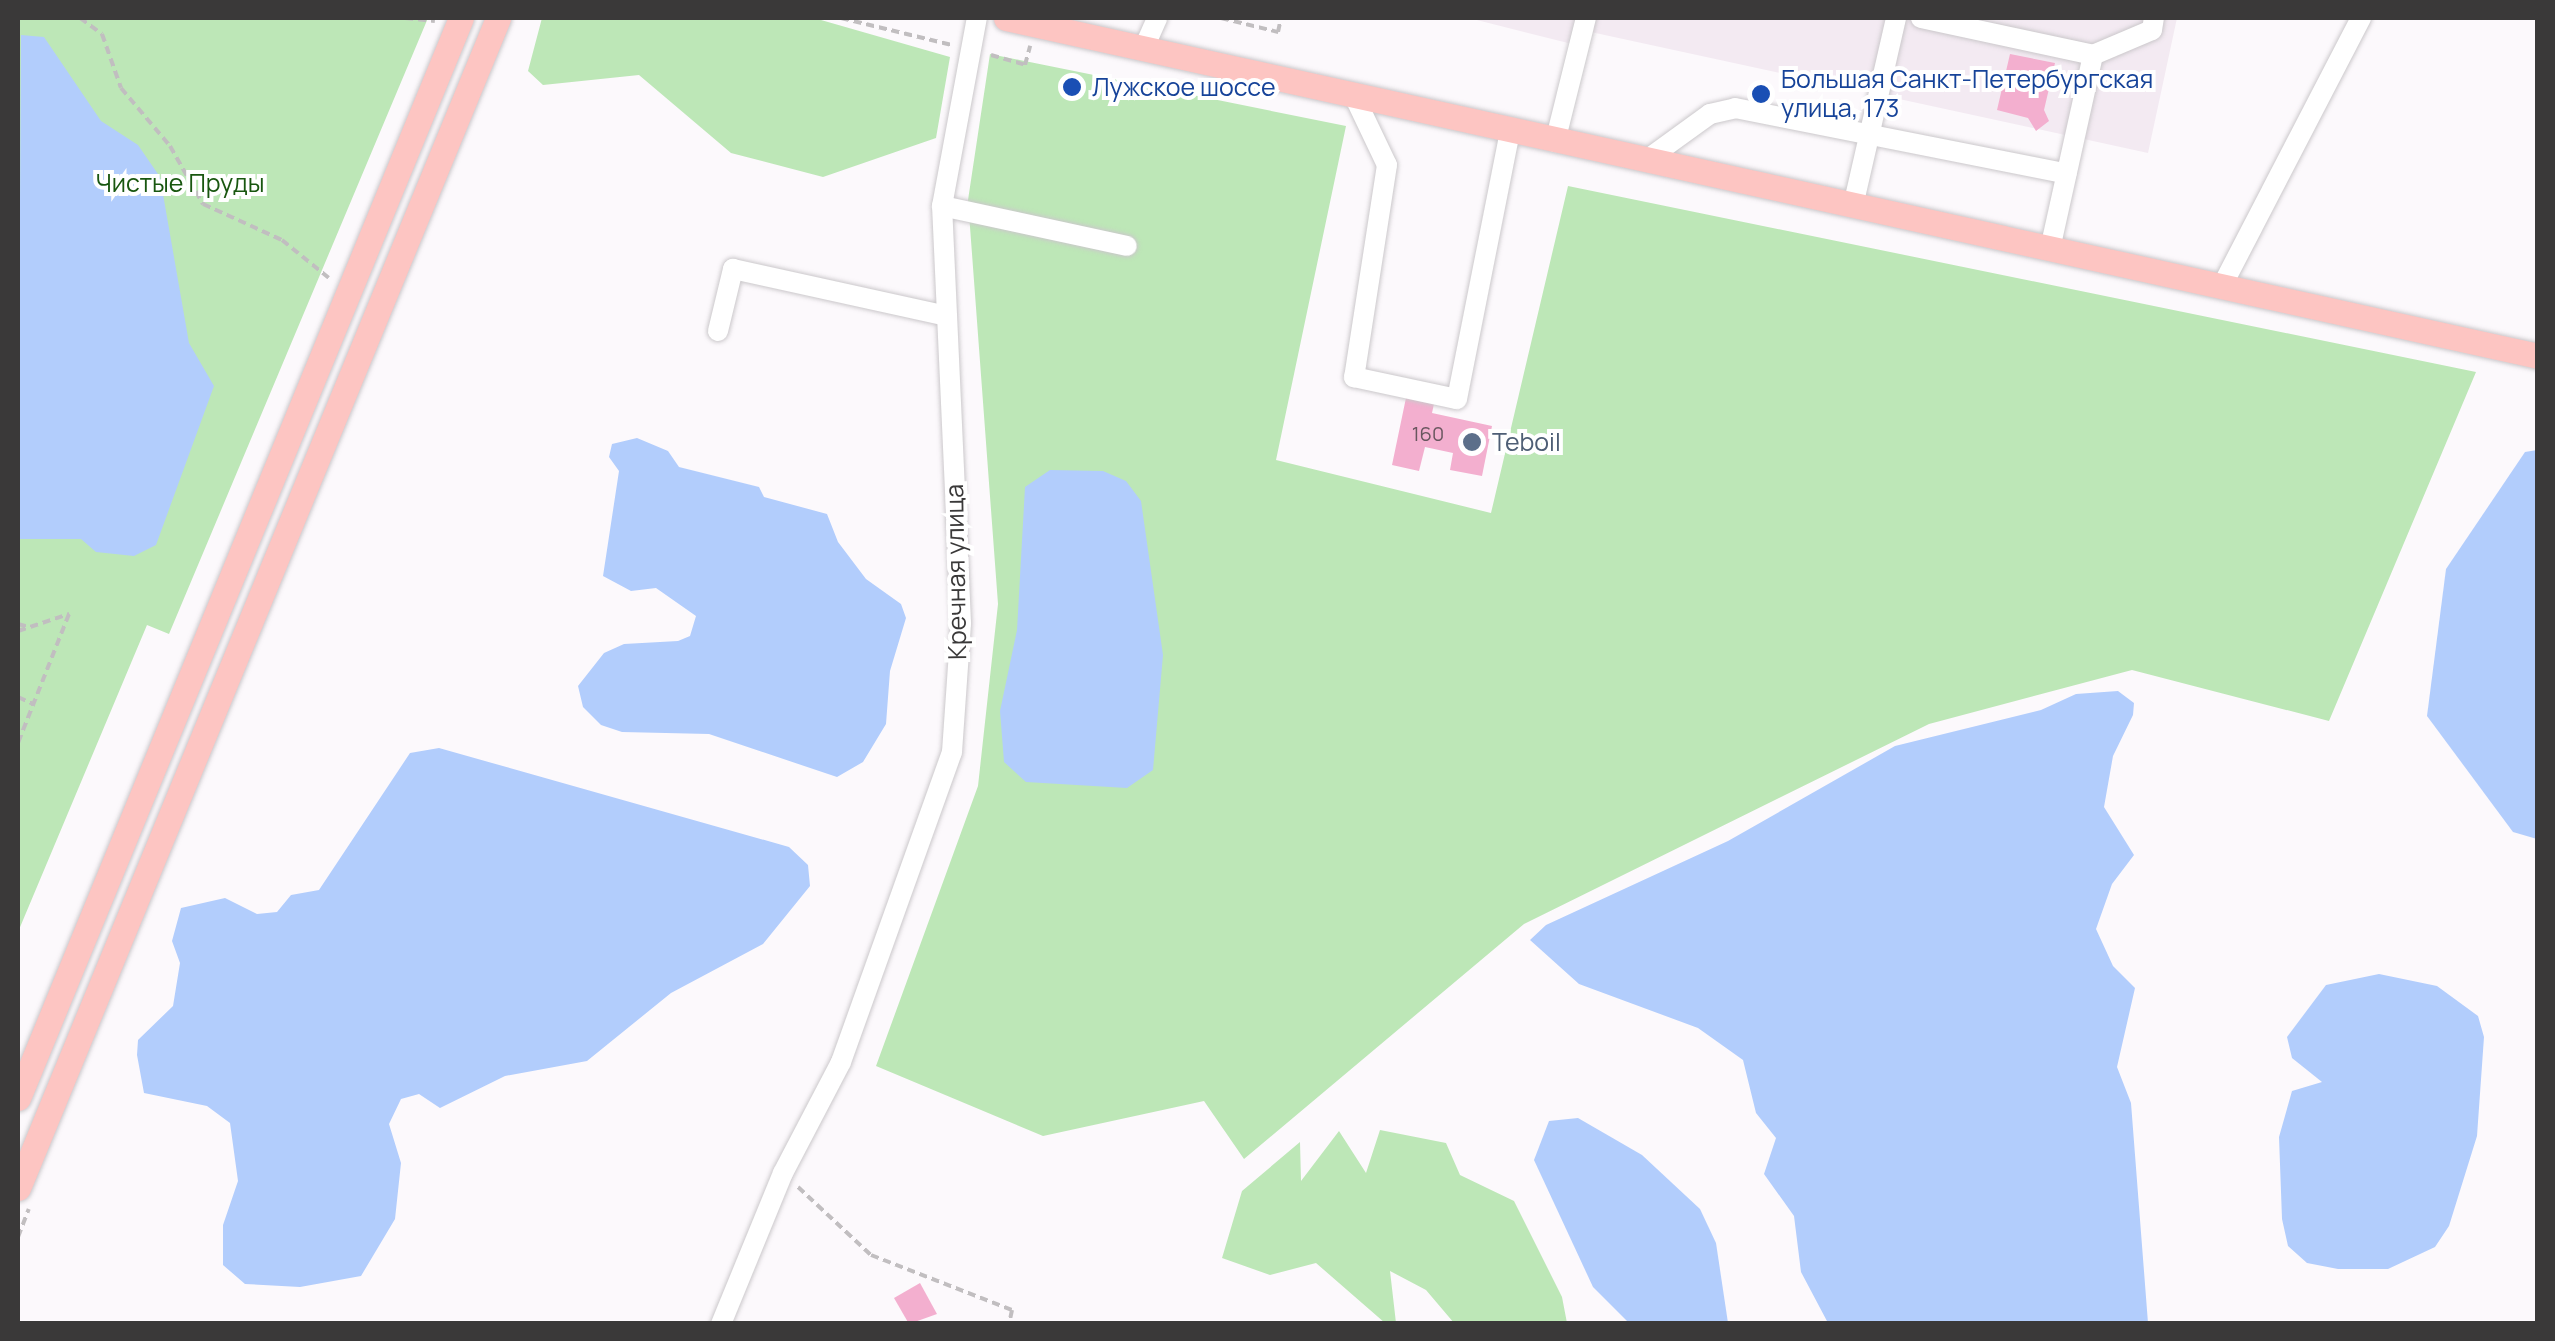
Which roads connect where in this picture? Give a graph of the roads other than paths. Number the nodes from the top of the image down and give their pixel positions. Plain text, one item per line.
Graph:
1 (498, 18) edge
2 (976, 18) edge
3 (1006, 18) edge
4 (1157, 18) edge
5 (1586, 18) edge
6 (1896, 18) edge
7 (1921, 18) edge
8 (2154, 18) edge
9 (2361, 18) edge
10 (449, 20) edge
11 (1143, 50) junction
12 (2092, 54) junction
13 (1355, 98) junction
14 (1510, 132) junction
15 (1870, 133) junction
16 (1554, 142) junction
17 (1645, 162) junction
18 (2066, 174) junction
19 (942, 206) junction
20 (1853, 206) junction
21 (1127, 246) dead end
22 (2050, 249) junction
23 (2222, 288) junction
24 (946, 316) junction
25 (718, 330) dead end
26 (2538, 356) edge
27 (18, 1098) edge
28 (18, 1188) edge
29 (722, 1324) edge

1 - 28 main road
2 - 19 street, Кречная улица
3 - 11 main road
4 - 11 street
5 - 16 street
6 - 15 street
7 - 12 street
8 - 12 street
9 - 23 street
10 - 27 main road
11 - 13 main road
12 - 18 street
13 - 14 main road
13 - 14 street
14 - 16 main road
15 - 17 street
15 - 18 street
15 - 20 street
16 - 17 main road
17 - 20 main road
18 - 22 street
19 - 21 street
19 - 24 street, Кречная улица
20 - 22 main road
22 - 23 main road
23 - 26 main road
24 - 25 street
24 - 29 street, Кречная улица

